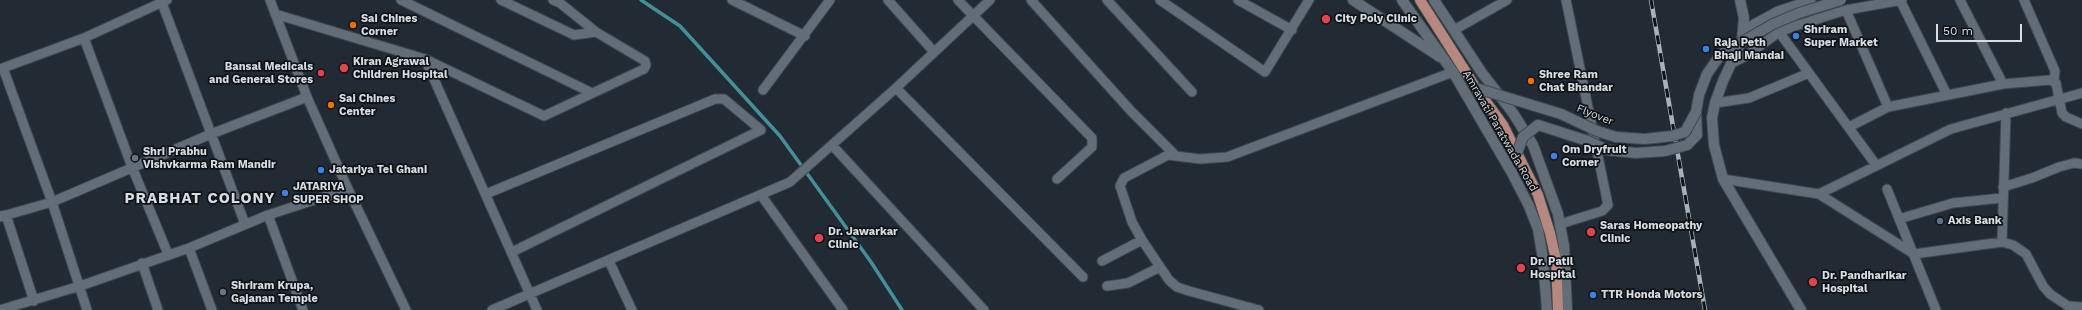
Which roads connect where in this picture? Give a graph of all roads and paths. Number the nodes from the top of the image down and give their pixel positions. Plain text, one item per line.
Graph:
1 (270, 0) edge
2 (401, 0) edge
3 (501, 0) edge
4 (553, 0) edge
5 (732, 0) edge
6 (748, 0) edge
7 (830, 0) edge
8 (888, 0) edge
9 (958, 0) edge
10 (990, 0) edge
11 (1031, 0) edge
12 (1107, 0) edge
13 (1160, 0) edge
14 (1238, 0) edge
15 (1309, 0) edge
16 (1353, 0) edge
17 (1402, 0) edge
18 (1420, 0) edge
19 (1434, 0) edge
20 (1566, 0) edge
21 (1740, 0) edge
22 (1811, 0) edge
23 (1841, 0) edge
24 (1901, 0) edge
25 (1960, 0) edge
26 (2024, 0) edge
27 (1504, 1) edge
28 (164, 2) edge
29 (1846, 10) junction
30 (754, 12) junction
31 (275, 14) junction
32 (973, 16) junction
33 (1292, 30) junction
34 (1454, 30) junction
35 (1743, 30) junction
36 (596, 32) junction
37 (1779, 32) junction
38 (805, 36) junction
39 (84, 38) junction
40 (934, 52) junction
41 (425, 59) junction
42 (1445, 61) junction
43 (1732, 63) junction
44 (1, 68) edge
45 (1453, 72) junction
46 (1809, 73) junction
47 (2054, 81) junction
48 (2003, 84) junction
49 (896, 88) junction
50 (1476, 88) junction
51 (763, 90) dead end
52 (1192, 92) dead end
53 (592, 93) junction
54 (2082, 93) edge
55 (1947, 96) junction
56 (307, 98) junction
57 (2059, 98) junction
58 (1715, 103) junction
59 (1888, 107) junction
60 (1696, 112) junction
61 (2006, 114) junction
62 (2082, 124) edge
63 (1849, 128) junction
64 (211, 134) junction
65 (832, 145) junction
66 (1517, 153) junction
67 (1176, 156) junction
68 (2082, 164) edge
69 (1876, 165) junction
70 (132, 167) junction
71 (1057, 179) dead end
72 (1723, 179) junction
73 (2003, 188) junction
74 (348, 189) junction
75 (1887, 189) dead end
76 (486, 194) junction
77 (761, 194) junction
78 (1819, 194) junction
79 (2002, 198) junction
80 (52, 202) junction
81 (268, 215) junction
82 (2, 216) edge
83 (1899, 219) junction
84 (245, 224) junction
85 (1560, 224) junction
86 (1142, 240) junction
87 (2002, 242) junction
88 (189, 248) junction
89 (512, 252) junction
90 (168, 254) junction
91 (1914, 254) junction
92 (609, 261) junction
93 (1102, 261) dead end
94 (142, 263) junction
95 (1160, 267) junction
96 (1083, 277) dead end
97 (80, 286) junction
98 (1107, 286) dead end
99 (530, 294) junction
100 (34, 301) junction
101 (2082, 307) edge
102 (0, 310) edge
103 (87, 310) edge
104 (158, 310) edge
105 (212, 310) edge
106 (303, 310) edge
107 (406, 310) edge
108 (492, 310) edge
109 (537, 310) edge
110 (632, 310) edge
111 (843, 310) edge
112 (984, 310) edge
113 (1259, 310) edge
114 (1547, 310) edge
115 (1558, 310) edge
116 (1567, 310) edge
117 (1801, 310) edge
118 (1936, 310) edge

1 - 31 street
2 - 53 street
3 - 36 street
4 - 36 street
5 - 30 street
6 - 30 street
7 - 38 street
8 - 40 street
9 - 32 street
10 - 32 street
11 - 67 street
12 - 52 street
13 - 33 street
14 - 33 street
15 - 33 street
16 - 42 main road
17 - 42 main road, Amravati Paratwada Road
18 - 50 main road, Amravati Paratwada Road
19 - 34 main road
20 - 85 street
21 - 35 main road
22 - 35 street
23 - 60 main road, Flyover, bridge
24 - 29 street
24 - 55 street
25 - 48 street
26 - 47 street
27 - 34 street
28 - 39 street
28 - 64 street
29 - 37 street
29 - 59 street
30 - 38 street
31 - 41 street
31 - 56 street
32 - 40 street
32 - 71 street
34 - 85 main road
35 - 43 main road
36 - 53 street
37 - 43 street
37 - 46 street
38 - 51 street
39 - 44 street
39 - 70 street
40 - 49 street
41 - 53 street
41 - 76 street
42 - 45 main road, Amravati Paratwada Road
43 - 58 main road
44 - 80 street
45 - 67 street
45 - 114 main road, Amravati Paratwada Road
46 - 58 street
46 - 63 street
47 - 48 street
47 - 57 street
48 - 55 street
49 - 65 street
49 - 96 street
50 - 60 main road, Flyover, bridge
50 - 66 main road, Amravati Paratwada Road
54 - 57 street
55 - 59 street
56 - 64 street
56 - 74 street
57 - 61 street
57 - 62 street
58 - 72 main road
59 - 63 street
60 - 66 main road, Flyover, bridge
61 - 69 street
61 - 73 street
63 - 69 street
64 - 70 street
64 - 84 street
65 - 77 street
65 - 112 street
66 - 115 main road, Amravati Paratwada Road
67 - 86 street
68 - 73 street
69 - 78 street
70 - 80 street
70 - 90 street
72 - 78 street
72 - 117 main road
73 - 79 street
74 - 81 street
74 - 107 street
75 - 83 street
76 - 89 street
76 - 89 street
77 - 92 street
77 - 111 street
78 - 91 street
79 - 83 street
79 - 87 street
80 - 82 street
80 - 97 street
81 - 84 street
81 - 106 street
82 - 100 street
83 - 91 street
84 - 88 street
85 - 116 main road
86 - 93 street
86 - 95 street
87 - 91 street
87 - 101 street
88 - 90 street
88 - 105 street
89 - 99 street
90 - 94 street
91 - 118 street
92 - 99 street
92 - 110 street
94 - 97 street
94 - 104 street
95 - 98 street
95 - 113 street
97 - 100 street
97 - 103 street
99 - 108 street
99 - 109 street
100 - 102 street

